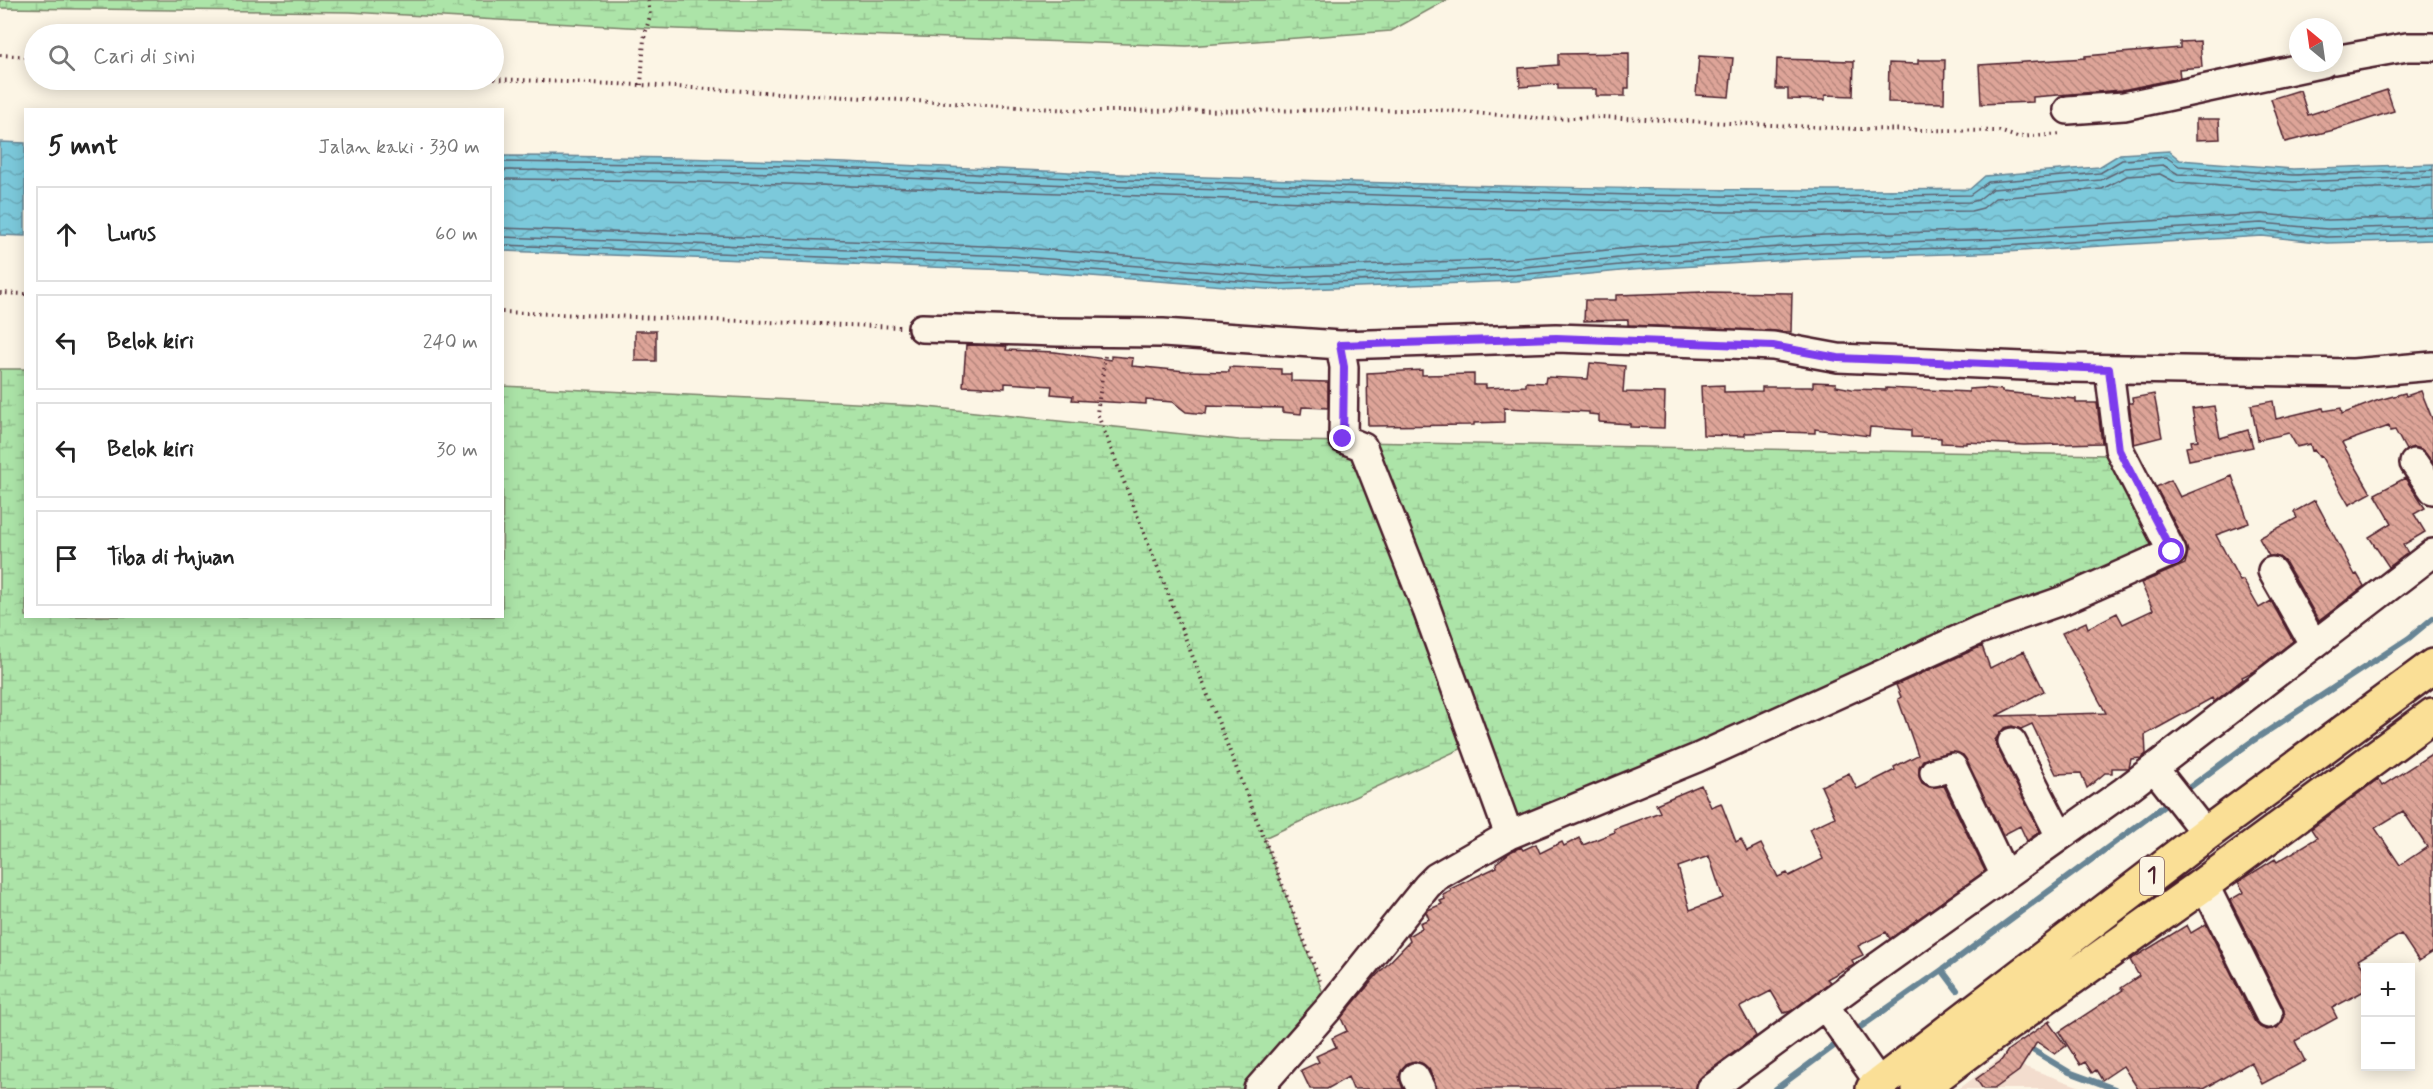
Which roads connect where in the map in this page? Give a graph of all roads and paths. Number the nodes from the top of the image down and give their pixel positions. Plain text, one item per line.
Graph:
1 (648, 0) edge
2 (2433, 47) edge
3 (0, 55) edge
4 (24, 56) edge
5 (2343, 58) edge
6 (2289, 71) edge
7 (504, 79) edge
8 (641, 85) junction
9 (2069, 122) joint
10 (0, 293) edge
11 (24, 294) edge
12 (504, 312) edge
13 (922, 328) joint
14 (1340, 345) junction
15 (1105, 353) dead end
16 (2433, 366) edge
17 (2109, 369) junction
18 (2414, 463) dead end
19 (2433, 490) edge
20 (2433, 553) edge
21 (2272, 571) dead end
22 (2314, 645) junction
23 (2433, 666) edge
24 (2433, 715) edge
25 (2012, 742) dead end
26 (2157, 771) junction
27 (1934, 772) dead end
28 (2202, 828) junction
29 (1509, 835) junction
30 (2060, 836) junction
31 (2005, 876) junction
32 (2204, 884) junction
33 (1330, 1007) junction
34 (1830, 1013) junction
35 (2270, 1014) dead end
36 (1872, 1079) edge
37 (1258, 1089) edge
38 (1711, 1089) edge
39 (1919, 1089) edge

1 - 8 path
2 - 5 street
3 - 4 path
6 - 9 street
7 - 8 path
8 - 9 path
10 - 11 path
12 - 13 path
13 - 14 street
14 - 17 street
14 - 29 street
15 - 33 path
16 - 17 street
17 - 29 street
18 - 19 street
20 - 22 street
21 - 22 street
22 - 26 street
23 - 28 highway, 1
24 - 32 highway, 1
25 - 30 street
26 - 28 street
26 - 30 street
27 - 31 street
28 - 36 highway, 1
29 - 33 street
30 - 31 street
31 - 34 street
32 - 35 street
32 - 39 highway, 1
33 - 37 street
34 - 36 street
34 - 38 street

